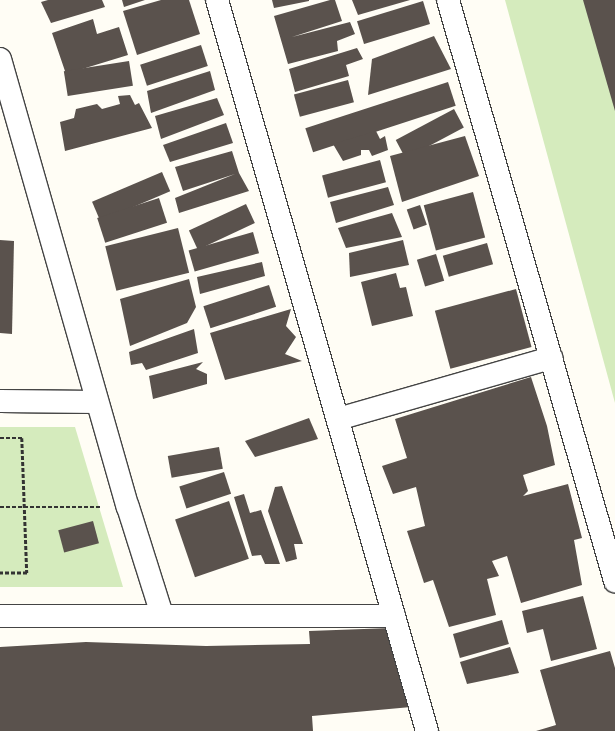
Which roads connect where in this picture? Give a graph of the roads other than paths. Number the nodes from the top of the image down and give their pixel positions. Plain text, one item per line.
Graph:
1 (217, 0) edge
2 (448, 0) edge
3 (0, 59) edge
4 (4, 91) edge
5 (551, 358) junction
6 (0, 401) edge
7 (97, 402) junction
8 (338, 420) junction
9 (615, 581) edge
10 (162, 615) junction
11 (0, 616) edge
12 (394, 616) junction
13 (427, 731) edge

1 - 8 street
2 - 5 street
3 - 4 street
4 - 7 street
5 - 8 street
5 - 9 street
6 - 7 street
7 - 10 street
8 - 12 street
10 - 11 street
10 - 12 street
12 - 13 street

